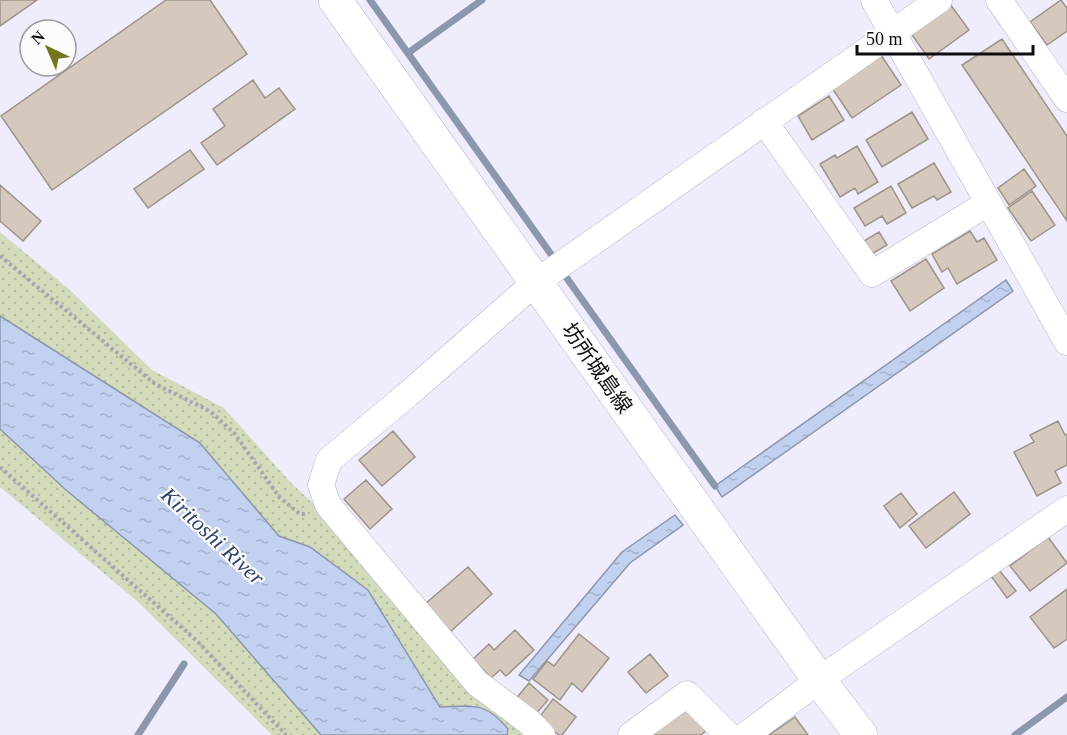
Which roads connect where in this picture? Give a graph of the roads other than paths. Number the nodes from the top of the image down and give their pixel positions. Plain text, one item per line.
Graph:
1 (335, 0) edge
2 (874, 0) edge
3 (939, 0) edge
4 (999, 0) edge
5 (892, 32) junction
6 (1058, 70) edge
7 (1067, 99) edge
8 (764, 122) junction
9 (988, 203) junction
10 (536, 282) junction
11 (1067, 342) edge
12 (1067, 509) edge
13 (819, 680) junction
14 (542, 735) edge
15 (631, 735) edge
16 (728, 735) edge
17 (746, 735) edge
18 (861, 735) edge

1 - 10 main road, 坊所城島線
2 - 5 street
3 - 5 street
4 - 6 street
5 - 8 street
5 - 9 street
6 - 7 street
8 - 9 street
8 - 10 street
9 - 11 street
10 - 13 main road, 坊所城島線
10 - 14 street
12 - 13 street
13 - 17 street
13 - 18 main road, 坊所城島線
15 - 16 street

